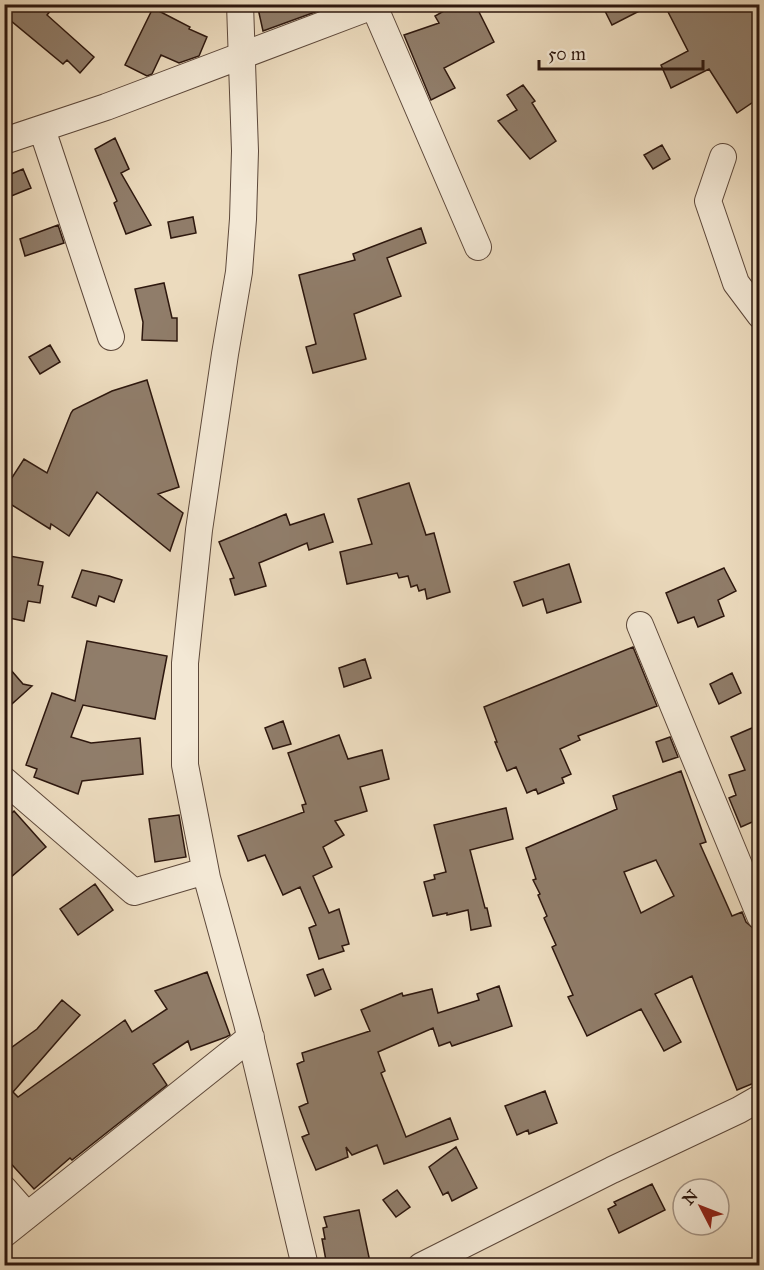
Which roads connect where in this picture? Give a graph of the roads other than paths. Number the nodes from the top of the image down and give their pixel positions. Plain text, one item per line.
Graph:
1 (240, 4) edge
2 (376, 5) edge
3 (241, 57) junction
4 (42, 129) junction
5 (4, 141) edge
6 (723, 157) dead end
7 (478, 247) dead end
8 (759, 315) edge
9 (111, 337) dead end
10 (640, 625) dead end
11 (4, 780) edge
12 (205, 871) junction
13 (759, 916) edge
14 (251, 1037) junction
15 (759, 1098) edge
16 (4, 1189) edge
17 (27, 1215) junction
18 (4, 1233) edge
19 (305, 1266) edge
20 (421, 1266) edge

1 - 3 street
2 - 3 street
2 - 7 street
3 - 4 street
3 - 12 street
4 - 5 street
4 - 9 street
6 - 8 street
10 - 13 street
11 - 12 street
12 - 14 street
14 - 17 street
14 - 19 street
15 - 20 street
16 - 17 street
17 - 18 street

